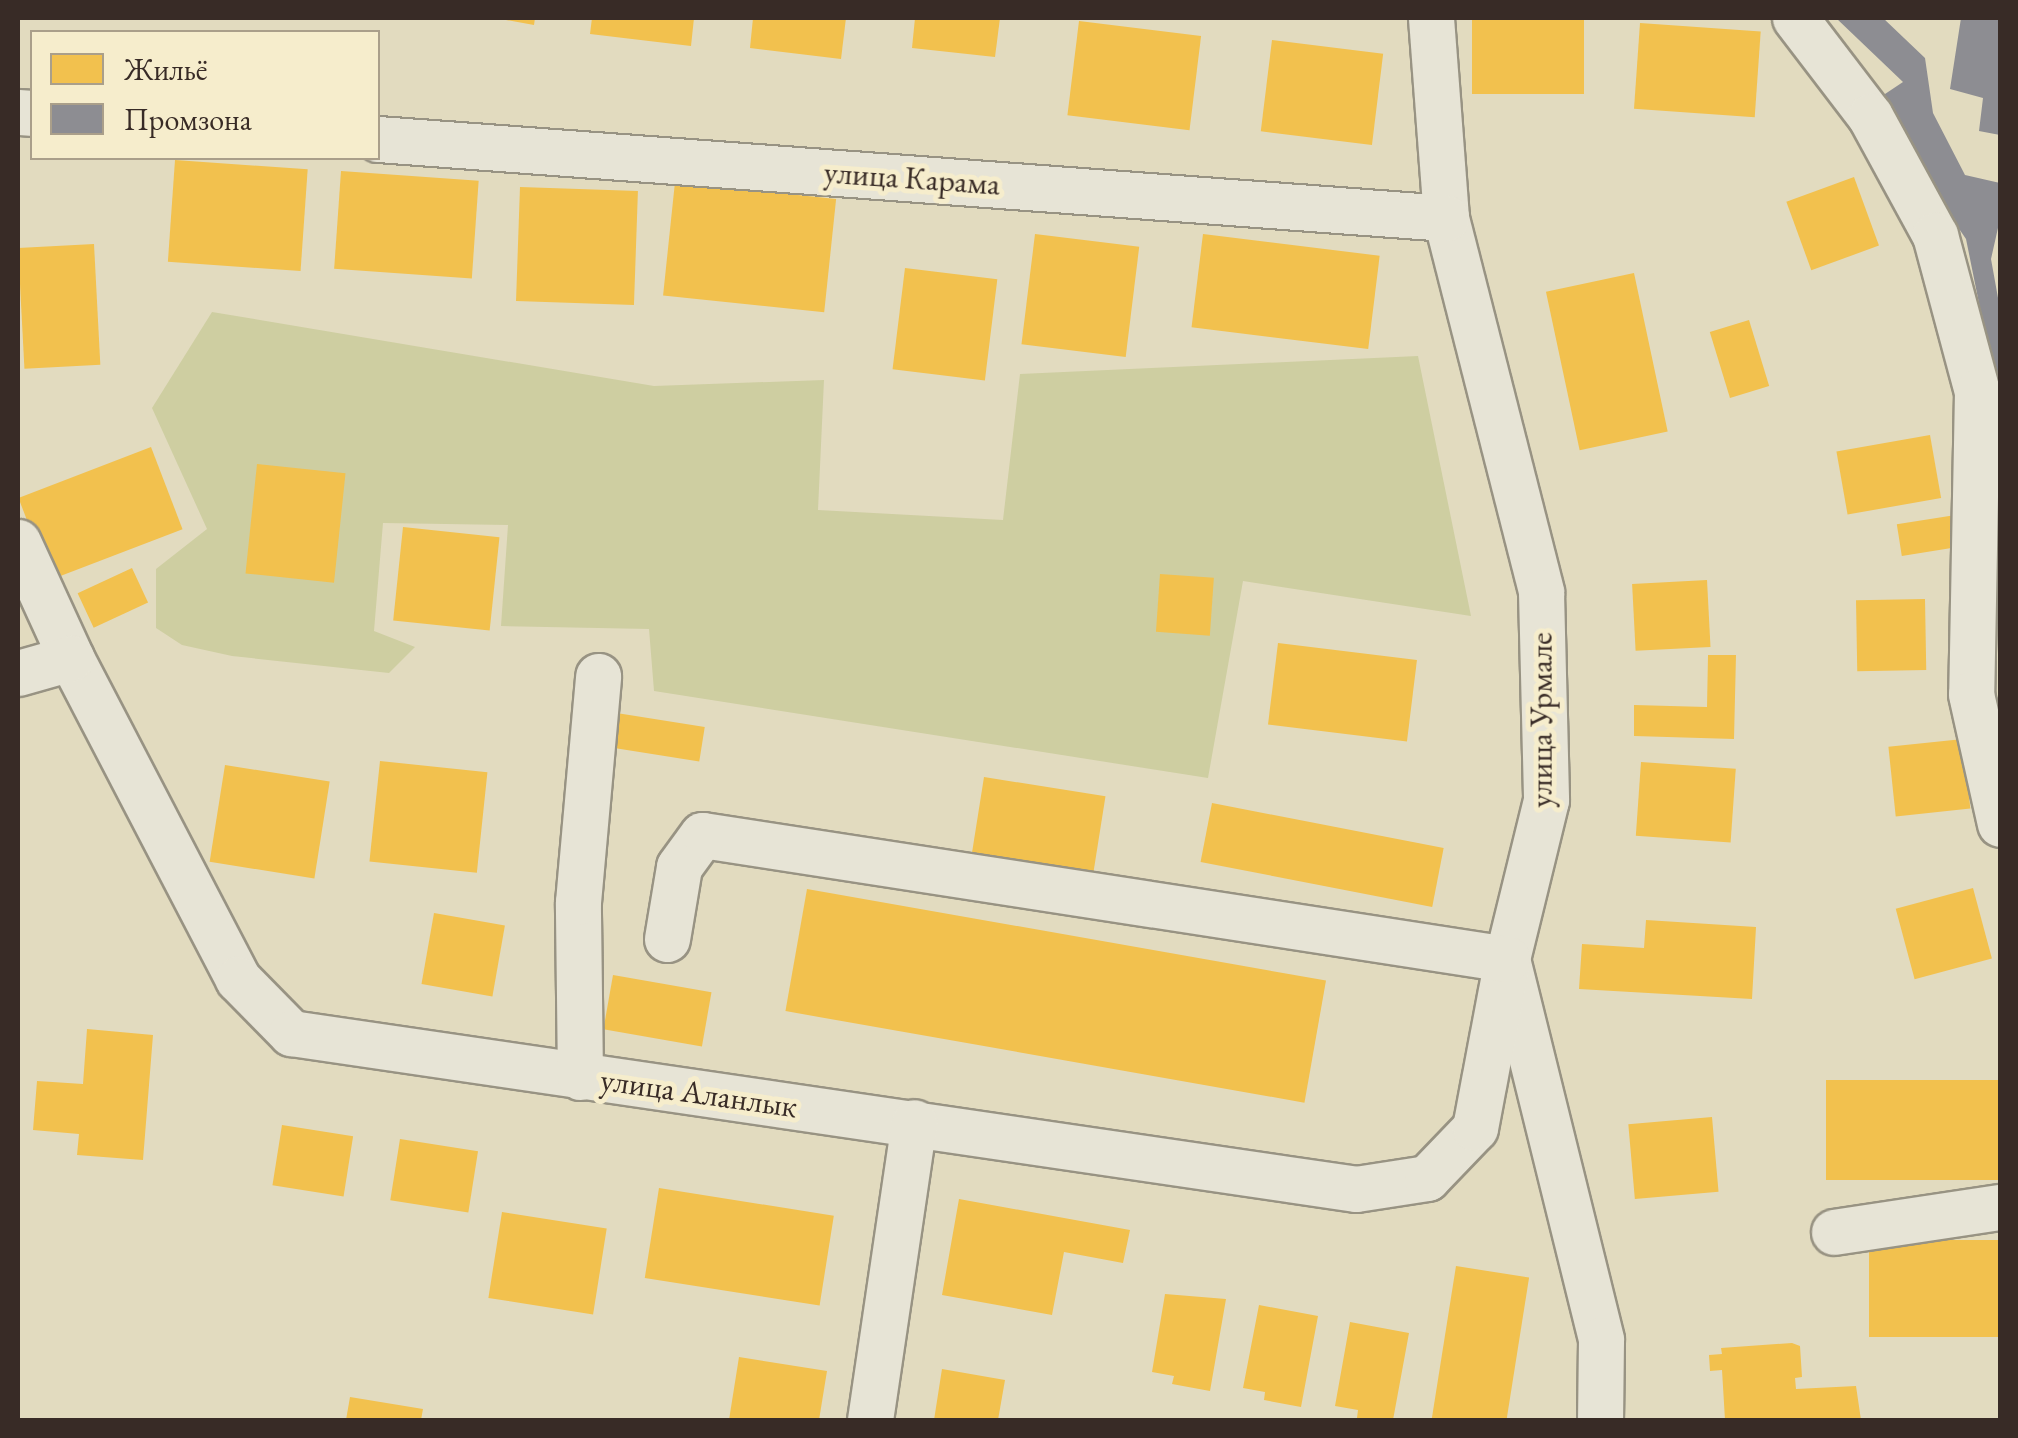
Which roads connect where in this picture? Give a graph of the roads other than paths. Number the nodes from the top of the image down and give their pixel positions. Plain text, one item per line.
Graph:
1 (1432, 18) edge
2 (1795, 18) edge
3 (380, 138) edge
4 (1446, 218) junction
5 (18, 542) edge
6 (71, 658) junction
7 (18, 673) edge
8 (598, 676) dead end
9 (2000, 824) edge
10 (667, 939) dead end
11 (1507, 959) junction
12 (580, 1077) junction
13 (914, 1122) junction
14 (2000, 1207) edge
15 (1834, 1232) dead end
16 (870, 1420) edge
17 (1600, 1420) edge

1 - 4 street, улица Урмале
2 - 9 street
3 - 4 street, улица Карама
4 - 11 street, улица Урмале
5 - 6 street, улица Аланлык
6 - 7 street
6 - 12 street, улица Аланлык
8 - 12 street
10 - 11 street
11 - 13 street, улица Аланлык
11 - 17 street, улица Урмале
12 - 13 street, улица Аланлык
13 - 16 street
14 - 15 street

